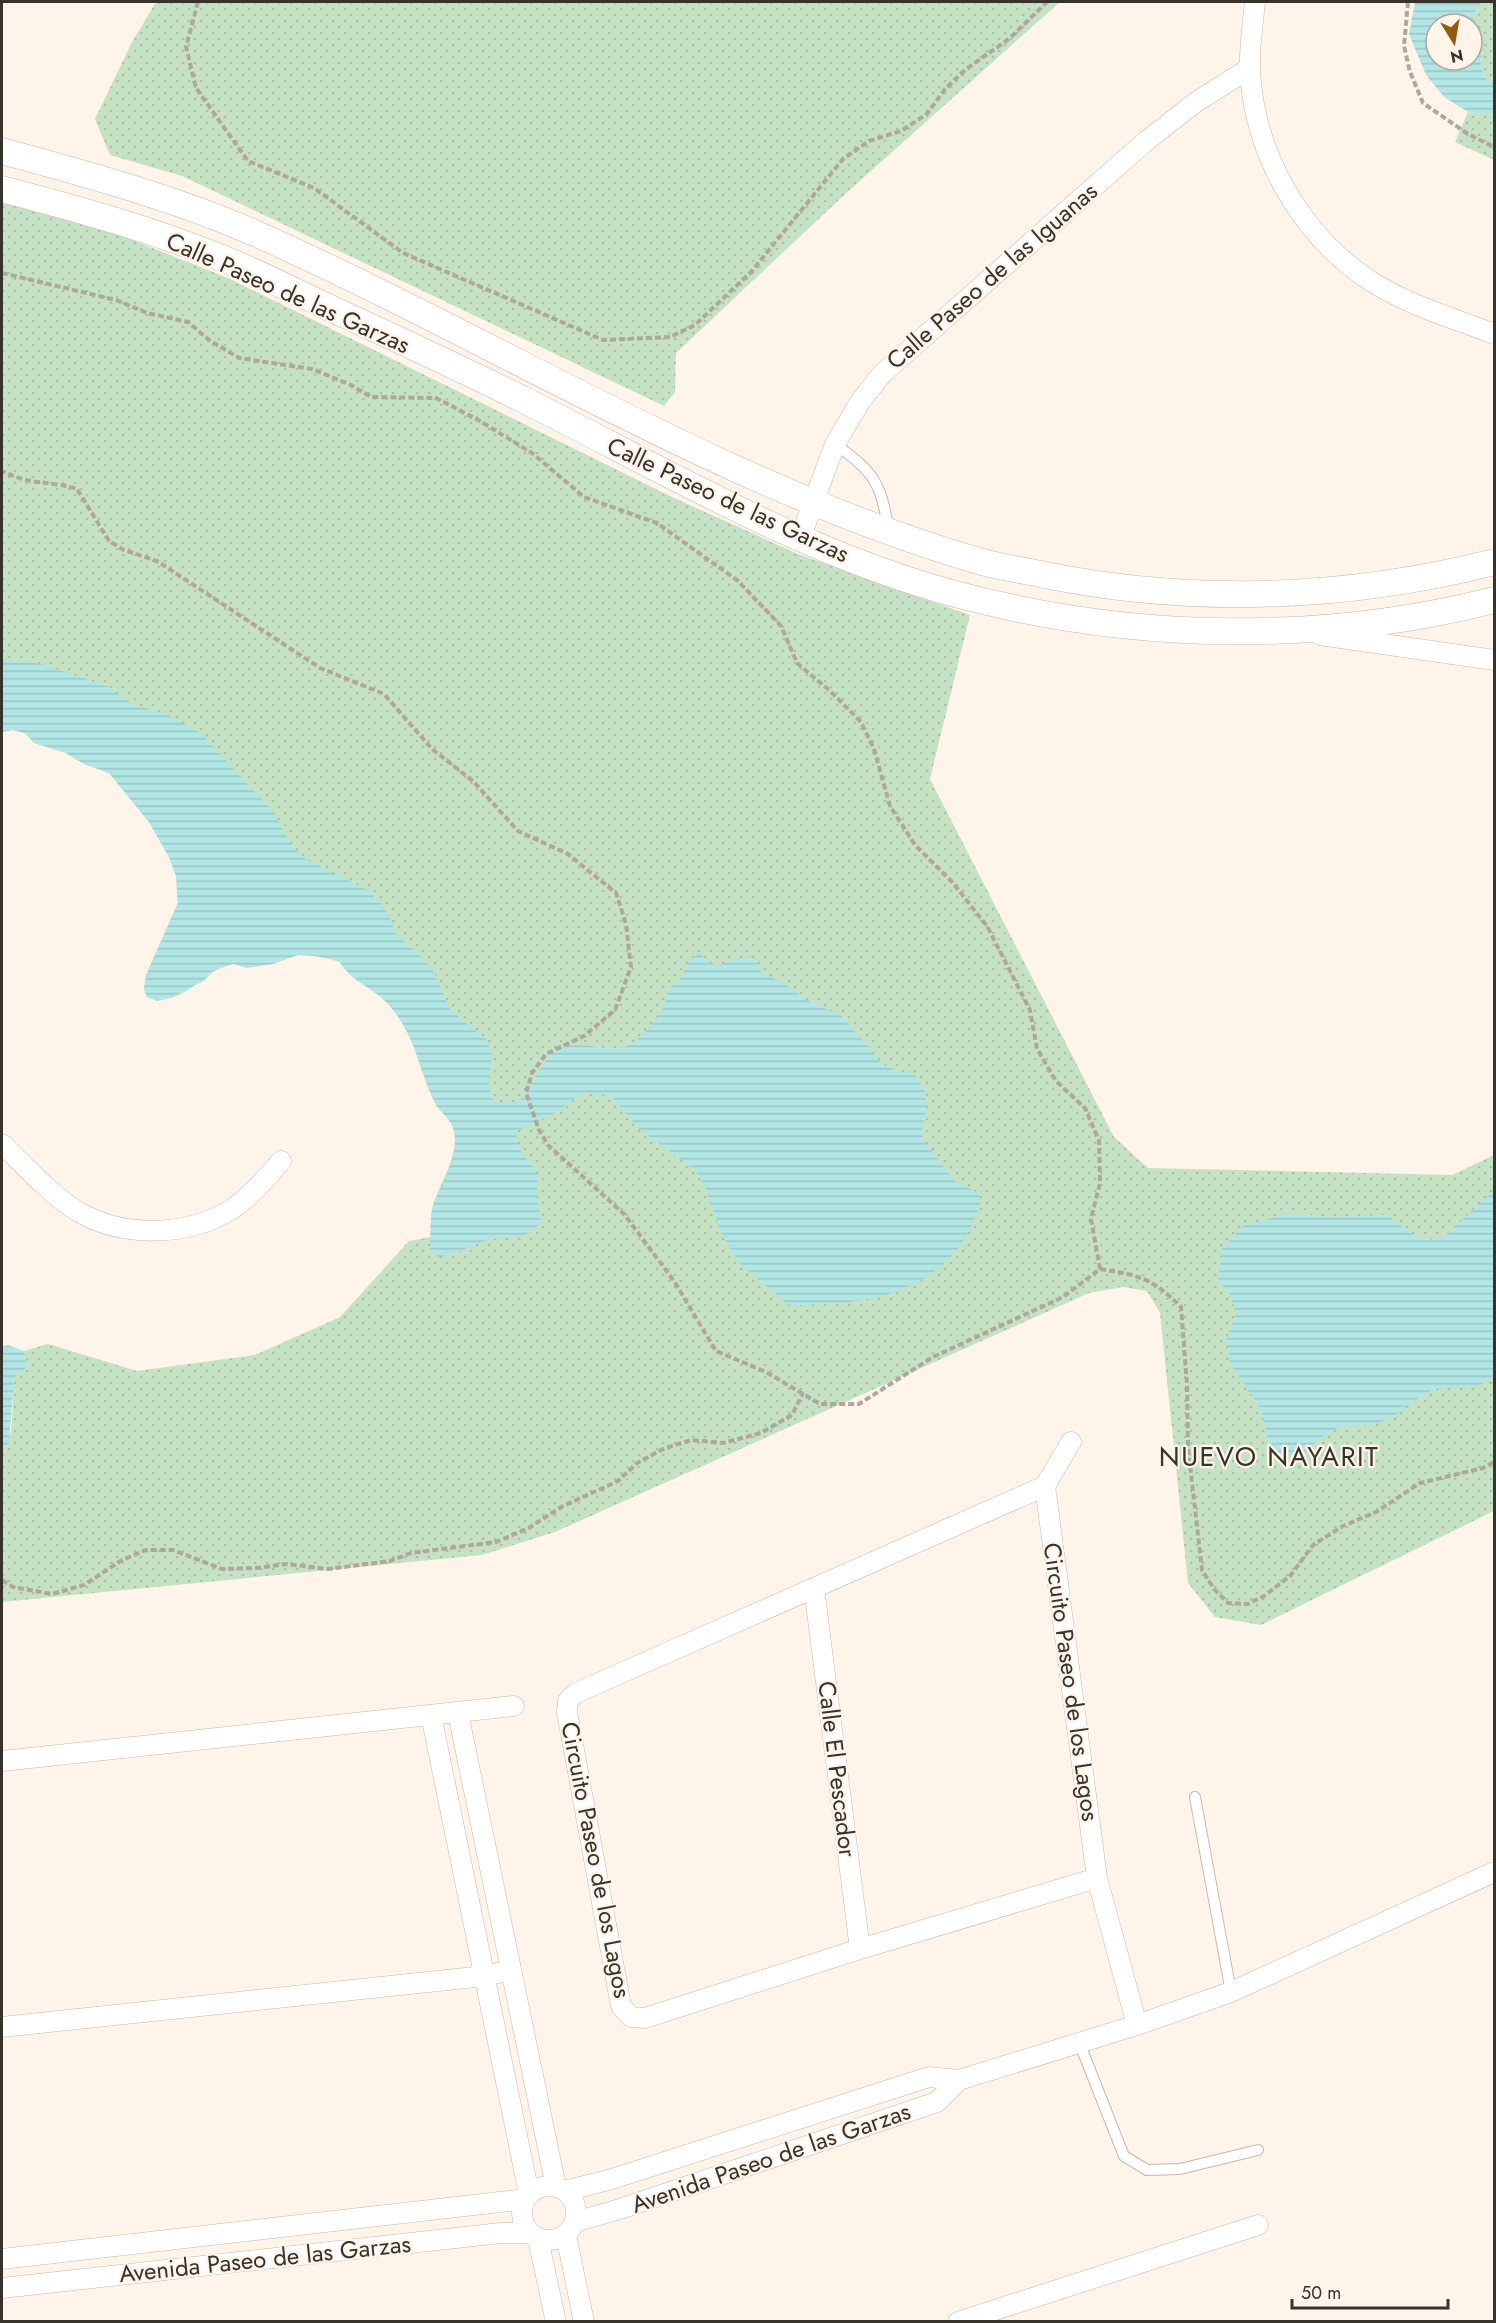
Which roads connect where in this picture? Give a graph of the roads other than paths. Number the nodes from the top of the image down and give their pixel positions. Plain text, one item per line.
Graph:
1 (1255, 2) edge
2 (1250, 68) junction
3 (2, 151) edge
4 (2, 189) edge
5 (1494, 334) edge
6 (835, 444) junction
7 (814, 504) junction
8 (889, 532) junction
9 (800, 539) junction
10 (1494, 562) edge
11 (1125, 588) junction
12 (1494, 600) edge
13 (1119, 625) junction
14 (1294, 631) junction
15 (1494, 660) edge
16 (2, 1143) edge
17 (281, 1161) dead end
18 (1071, 1442) dead end
19 (1045, 1486) junction
20 (814, 1588) junction
21 (514, 1706) dead end
22 (458, 1713) junction
23 (431, 1715) junction
24 (2, 1761) edge
25 (1195, 1797) dead end
26 (1494, 1872) edge
27 (1097, 1878) junction
28 (860, 1949) junction
29 (511, 1970) junction
30 (485, 1976) junction
31 (1231, 1992) junction
32 (1137, 2025) junction
33 (2, 2028) edge
34 (1079, 2042) junction
35 (959, 2080) junction
36 (1258, 2150) dead end
37 (561, 2189) junction
38 (527, 2197) junction
39 (1258, 2225) dead end
40 (570, 2228) junction
41 (534, 2236) junction
42 (2, 2259) edge
43 (2, 2289) edge
44 (556, 2322) edge
45 (584, 2322) edge
46 (958, 2322) edge

1 - 2 street
2 - 5 street
2 - 6 street, Calle Paseo de las Iguanas
3 - 7 street, Calle Paseo de las Garzas
4 - 9 street, Calle Paseo de las Garzas
6 - 7 street, Calle Paseo de las Iguanas
6 - 8 lane
7 - 8 street, Calle Paseo de las Garzas
7 - 9 street, Calle Paseo de las Iguanas
8 - 11 street, Calle Paseo de las Garzas
9 - 13 street, Calle Paseo de las Garzas
10 - 11 street, Calle Paseo de las Garzas
11 - 13 street
12 - 14 street, Calle Paseo de las Garzas
13 - 14 street, Calle Paseo de las Garzas
14 - 15 street
16 - 17 street
18 - 19 street
19 - 20 street, Circuito Paseo de los Lagos
19 - 27 street, Circuito Paseo de los Lagos
20 - 28 street, Calle El Pescador
20 - 28 street, Circuito Paseo de los Lagos
21 - 22 street
22 - 23 street
22 - 29 street
23 - 24 street
23 - 30 street
25 - 31 lane
26 - 31 street, Avenida Paseo de las Garzas
27 - 28 street, Circuito Paseo de los Lagos
27 - 32 street, Circuito Paseo de los Lagos
29 - 30 street
29 - 37 street
30 - 33 street
30 - 38 street
31 - 32 street, Avenida Paseo de las Garzas
32 - 34 street, Avenida Paseo de las Garzas
34 - 35 street, Avenida Paseo de las Garzas
34 - 36 lane
35 - 37 street, Avenida Paseo de las Garzas
35 - 40 street, Avenida Paseo de las Garzas
37 - 38 street
37 - 40 street
38 - 41 street
38 - 42 street, Avenida Paseo de las Garzas
39 - 46 street
40 - 41 street
40 - 45 street
41 - 43 street, Avenida Paseo de las Garzas
41 - 44 street

